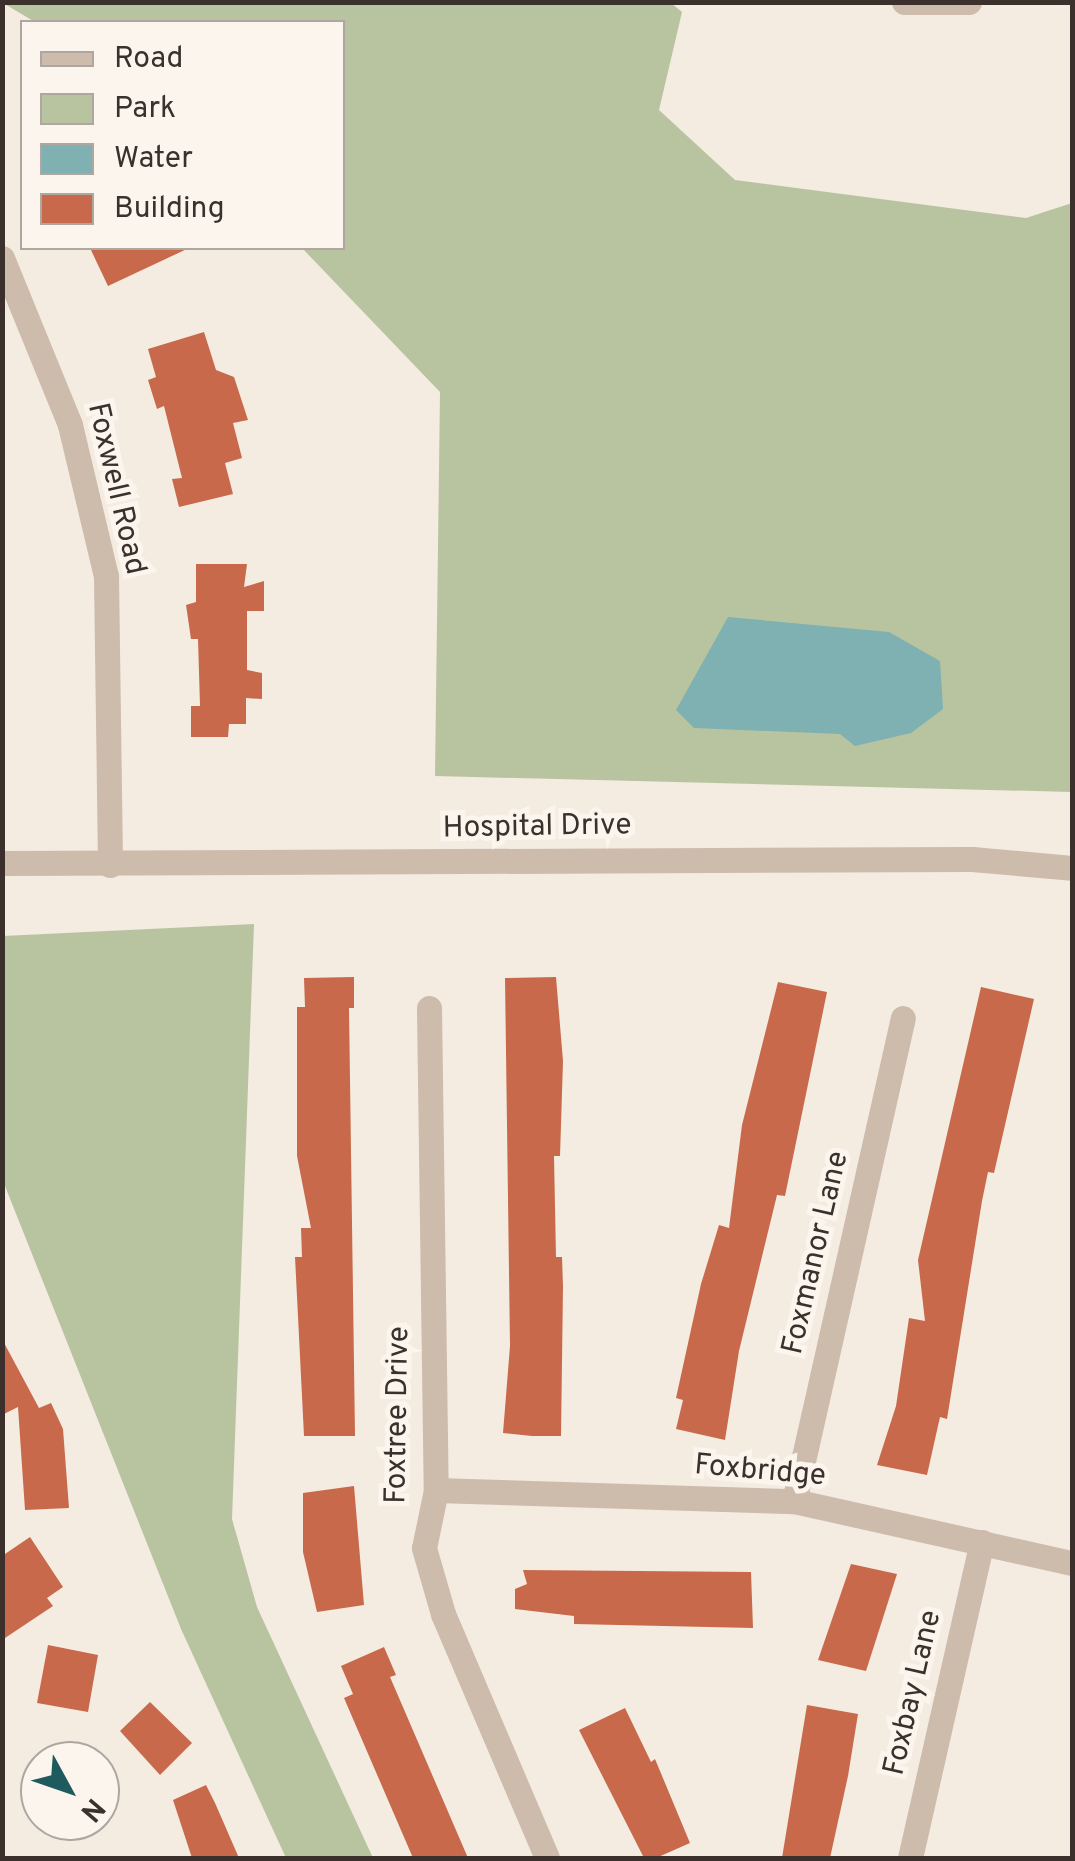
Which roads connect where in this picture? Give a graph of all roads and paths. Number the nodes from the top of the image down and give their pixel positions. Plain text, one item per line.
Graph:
1 (904, 2) edge
2 (968, 2) edge
3 (2, 258) edge
4 (2, 862) edge
5 (110, 866) junction
6 (1072, 868) edge
7 (429, 1008) dead end
8 (903, 1018) dead end
9 (436, 1490) junction
10 (794, 1501) junction
11 (982, 1542) junction
12 (1072, 1563) edge
13 (547, 1858) edge
14 (910, 1858) edge

1 - 2 street
3 - 5 street, Foxwell Road
4 - 5 street, Hospital Drive
5 - 6 street, Hospital Drive
7 - 9 street, Foxtree Drive
8 - 10 street, Foxmanor Lane
9 - 10 street, Foxbridge
9 - 13 street, Foxtree Drive
10 - 11 street, Foxbridge
11 - 12 street, Foxbridge
11 - 14 street, Foxbay Lane

